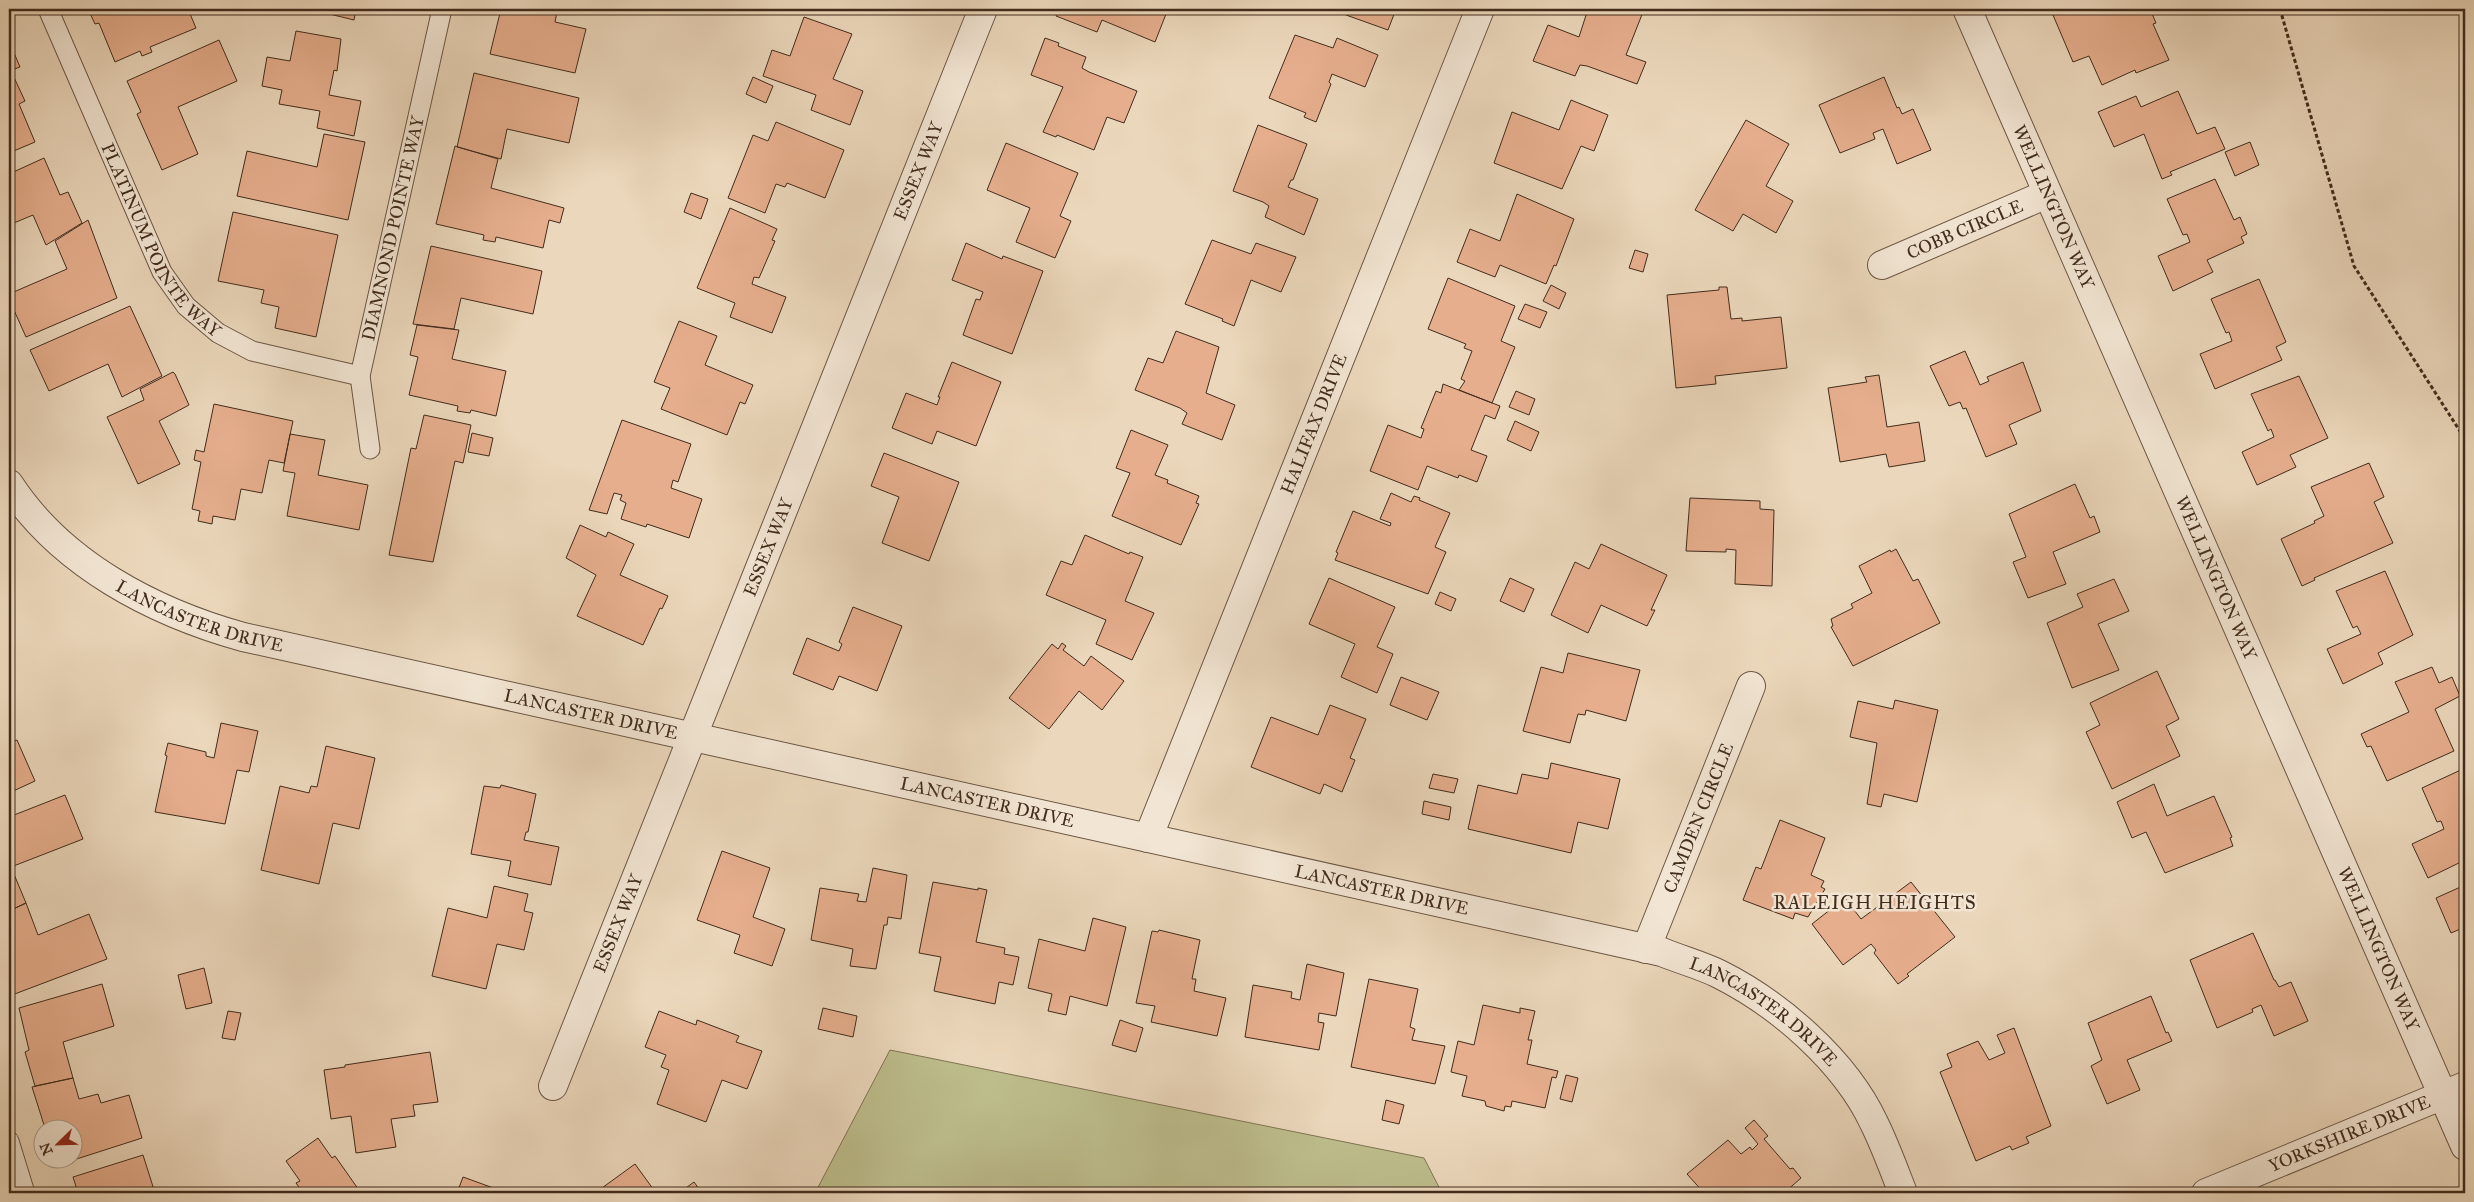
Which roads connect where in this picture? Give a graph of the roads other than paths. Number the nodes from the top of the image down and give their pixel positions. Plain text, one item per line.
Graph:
1 (48, 9) edge
2 (442, 9) edge
3 (983, 9) edge
4 (1480, 9) edge
5 (1967, 9) edge
6 (2047, 194) junction
7 (1882, 266) dead end
8 (360, 376) junction
9 (370, 449) dead end
10 (9, 484) edge
11 (1751, 686) dead end
12 (692, 737) junction
13 (1148, 838) junction
14 (1646, 949) junction
15 (553, 1086) dead end
16 (2454, 1091) edge
17 (2465, 1146) edge
18 (10, 1148) edge
19 (25, 1193) edge
20 (1904, 1193) edge
21 (2206, 1193) edge

1 - 8 lane, PLATINUM POINTE WAY
2 - 8 lane, DIAMNOND POINTE WAY
3 - 12 street, ESSEX WAY
4 - 13 street, HALIFAX DRIVE
5 - 6 street, WELLINGTON WAY
6 - 7 street, COBB CIRCLE
6 - 16 street, WELLINGTON WAY
8 - 9 lane, DIAMNOND POINTE WAY
10 - 12 street, LANCASTER DRIVE
11 - 14 street, CAMDEN CIRCLE
12 - 13 street, LANCASTER DRIVE
12 - 15 street, ESSEX WAY
13 - 14 street, LANCASTER DRIVE
14 - 20 street, LANCASTER DRIVE
16 - 17 street, WELLINGTON WAY
16 - 21 street, YORKSHIRE DRIVE
18 - 19 lane

